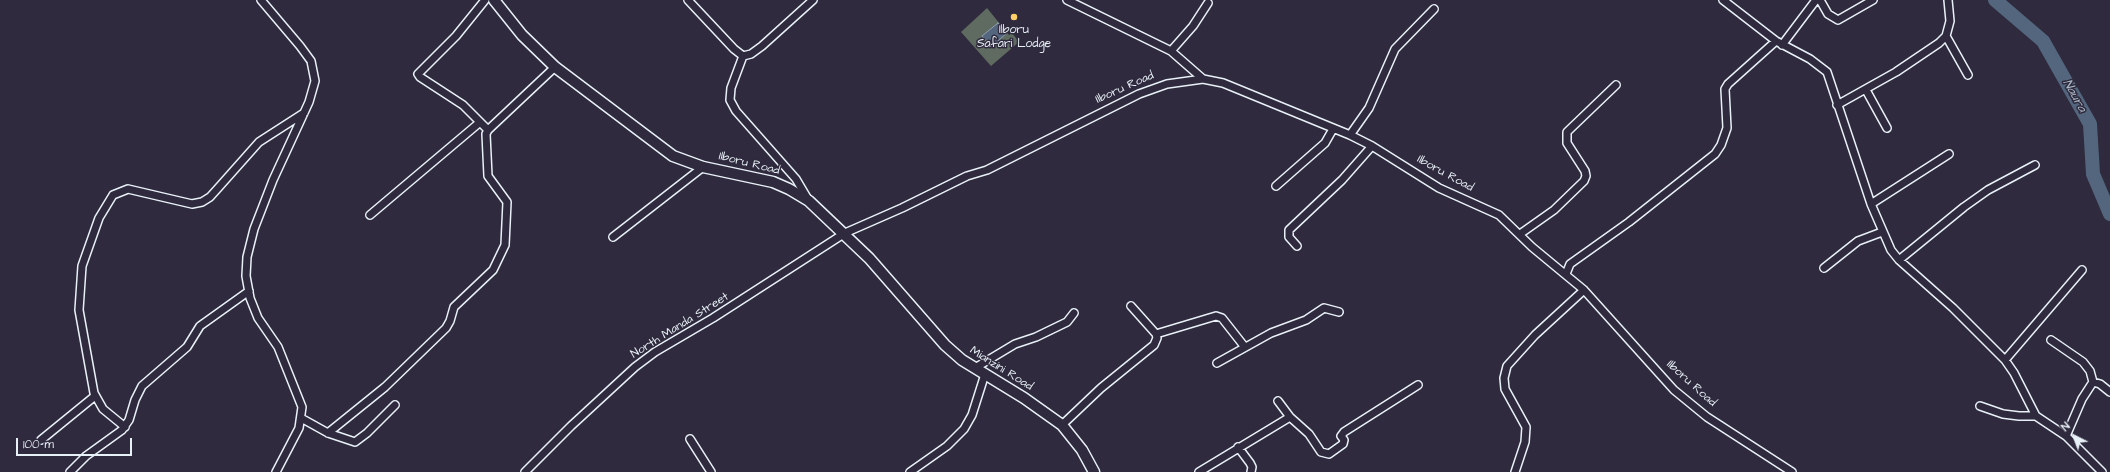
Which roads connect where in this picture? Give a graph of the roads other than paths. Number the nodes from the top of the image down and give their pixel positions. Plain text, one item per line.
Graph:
1 (261, 0) edge
2 (485, 0) edge
3 (494, 0) edge
4 (688, 0) edge
5 (813, 0) edge
6 (1067, 0) edge
7 (1723, 0) edge
8 (1816, 0) edge
9 (1820, 0) edge
10 (1873, 0) edge
11 (1948, 0) edge
12 (1208, 3) dead end
13 (1434, 9) dead end
14 (1946, 36) junction
15 (1779, 43) junction
16 (1170, 51) junction
17 (743, 56) junction
18 (555, 67) junction
19 (1968, 75) dead end
20 (1202, 79) junction
21 (1616, 85) dead end
22 (1866, 90) junction
23 (1838, 105) junction
24 (304, 112) junction
25 (478, 123) junction
26 (1887, 128) dead end
27 (1333, 129) junction
28 (488, 130) junction
29 (1350, 135) junction
30 (1372, 146) junction
31 (1949, 154) dead end
32 (2035, 165) dead end
33 (703, 166) junction
34 (1276, 186) dead end
35 (809, 201) junction
36 (1871, 204) junction
37 (370, 215) dead end
38 (1882, 232) junction
39 (845, 233) junction
40 (1520, 234) junction
41 (614, 238) dead end
42 (1297, 246) dead end
43 (1899, 260) junction
44 (1824, 268) dead end
45 (2082, 270) dead end
46 (1566, 274) junction
47 (1584, 290) junction
48 (249, 291) junction
49 (1132, 306) dead end
50 (1339, 312) dead end
51 (1074, 313) dead end
52 (1156, 334) junction
53 (2051, 340) dead end
54 (1244, 346) junction
55 (2005, 360) junction
56 (1217, 362) dead end
57 (975, 368) junction
58 (985, 374) junction
59 (2093, 382) junction
60 (1418, 385) dead end
61 (2110, 392) edge
62 (95, 396) junction
63 (1278, 400) dead end
64 (395, 405) dead end
65 (1980, 406) dead end
66 (2036, 416) junction
67 (1290, 417) junction
68 (301, 418) junction
69 (1062, 426) junction
70 (125, 427) junction
71 (328, 433) junction
72 (2066, 436) junction
73 (690, 439) dead end
74 (41, 440) dead end
75 (1238, 448) junction
76 (70, 472) edge
77 (276, 472) edge
78 (525, 472) edge
79 (711, 472) edge
80 (910, 472) edge
81 (1094, 472) edge
82 (1199, 472) edge
83 (1251, 472) edge
84 (1515, 472) edge
85 (1792, 472) edge
86 (2102, 472) edge

1 - 24 street
2 - 25 street
3 - 18 street, Ilboru Road
4 - 17 street
5 - 17 street
6 - 16 street
7 - 15 street
8 - 15 street
9 - 10 street
11 - 14 street
12 - 16 street
13 - 29 street
14 - 19 street
14 - 22 street
15 - 23 street
15 - 46 street
16 - 20 street
17 - 35 street
18 - 28 street
18 - 33 street, Ilboru Road
20 - 27 street, Ilboru Road
20 - 39 street, Ilboru Road
21 - 40 street
22 - 23 street
22 - 26 street
23 - 36 street
24 - 48 street
24 - 62 street
25 - 28 street
25 - 37 street
27 - 29 street, Ilboru Road
27 - 34 street
28 - 71 street
29 - 30 street, Ilboru Road
30 - 40 street, Ilboru Road
30 - 42 street
31 - 36 street
32 - 43 street
33 - 35 street, Ilboru Road
33 - 41 street
35 - 39 street, Ilboru Road
36 - 38 street
38 - 43 street
38 - 44 street
39 - 57 street, Mianzini Road
39 - 78 street, North Manda Street
40 - 46 street, Ilboru Road
43 - 55 street
45 - 55 street
46 - 47 street, Ilboru Road
47 - 84 street
47 - 85 street, Ilboru Road
48 - 68 street
48 - 70 street
49 - 52 street
50 - 54 street
51 - 57 street
52 - 54 street
52 - 69 street
53 - 59 street
54 - 56 street
55 - 66 street
57 - 58 street, Mianzini Road
58 - 69 street, Mianzini Road
58 - 80 street
59 - 61 street
59 - 72 street
60 - 67 street
62 - 70 street
62 - 74 street
63 - 67 street
64 - 71 street
65 - 66 street
66 - 72 street
67 - 75 street
68 - 71 street
68 - 77 street
69 - 81 street, Mianzini Road
70 - 76 street
72 - 86 street
73 - 79 street
75 - 82 street
75 - 83 street

